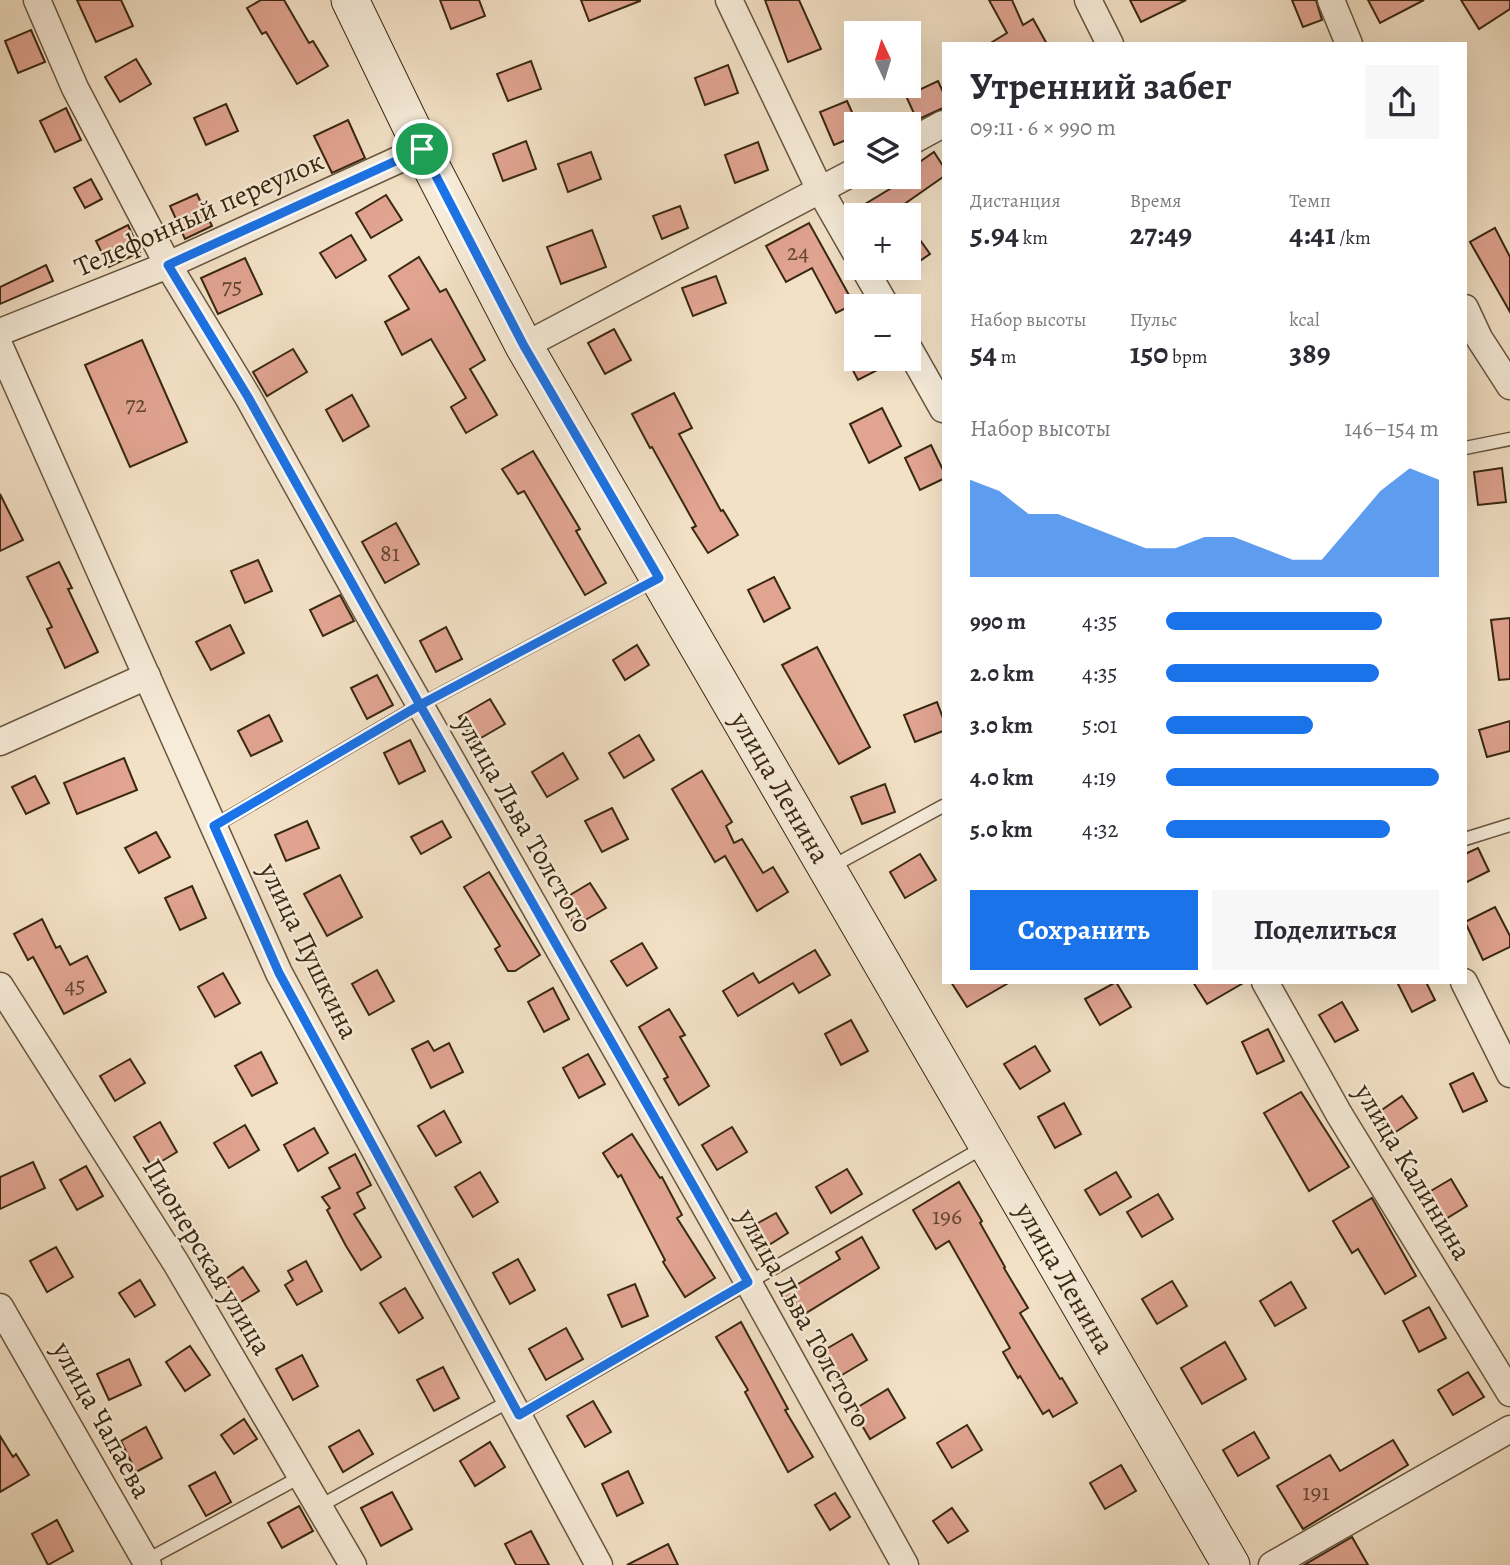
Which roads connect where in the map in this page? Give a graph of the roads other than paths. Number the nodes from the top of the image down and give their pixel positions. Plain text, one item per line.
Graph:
1 (37, 0) edge
2 (350, 0) edge
3 (729, 0) edge
4 (1088, 0) edge
5 (1331, 0) edge
6 (1104, 41) edge
7 (1348, 42) edge
8 (942, 125) edge
9 (921, 136) edge
10 (422, 149) junction
11 (844, 177) edge
12 (820, 190) junction
13 (844, 232) edge
14 (168, 265) junction
15 (1467, 312) edge
16 (0, 332) edge
17 (524, 346) junction
18 (0, 347) edge
19 (921, 369) edge
20 (1510, 386) edge
21 (942, 407) edge
22 (1510, 439) edge
23 (1467, 448) edge
24 (659, 578) junction
25 (147, 676) junction
26 (420, 705) junction
27 (0, 742) edge
28 (942, 807) edge
29 (1510, 825) edge
30 (214, 826) junction
31 (1467, 838) edge
32 (827, 869) junction
33 (1266, 984) edge
34 (1465, 984) edge
35 (0, 986) edge
36 (1510, 1074) edge
37 (987, 1145) junction
38 (748, 1282) junction
39 (0, 1307) edge
40 (1510, 1393) edge
41 (515, 1408) junction
42 (1510, 1429) edge
43 (302, 1476) junction
44 (320, 1506) junction
45 (146, 1563) edge
46 (353, 1565) edge
47 (598, 1565) edge
48 (905, 1565) edge
49 (1231, 1565) edge
50 (1272, 1565) edge

1 - 14 street, улица Льва Толстого
2 - 10 street, улица Ленина
3 - 12 street
4 - 6 street
5 - 7 street
8 - 9 street
10 - 14 street, Телефонный переулок
10 - 17 street, улица Ленина
11 - 12 street
12 - 13 street
12 - 17 street
14 - 16 street, Телефонный переулок
14 - 26 street, улица Льва Толстого
15 - 20 street
17 - 24 street, улица Ленина
18 - 25 street, улица Пушкина
19 - 21 street
22 - 23 lane
24 - 26 lane
24 - 32 street, улица Ленина
25 - 27 street
25 - 30 street, улица Пушкина
26 - 30 lane
26 - 38 street, улица Льва Толстого
28 - 32 lane
29 - 31 lane
30 - 41 street, улица Пушкина
32 - 37 street, улица Ленина
33 - 40 street, улица Калинина
34 - 36 street
35 - 43 street, Пионерская улица
37 - 38 lane
37 - 49 street, улица Ленина
38 - 41 lane
38 - 48 street, улица Льва Толстого
39 - 45 street, улица Чапаева
41 - 44 lane
41 - 47 street, улица Пушкина
42 - 50 street
43 - 44 street, Пионерская улица
43 - 45 lane
44 - 46 street, Пионерская улица

